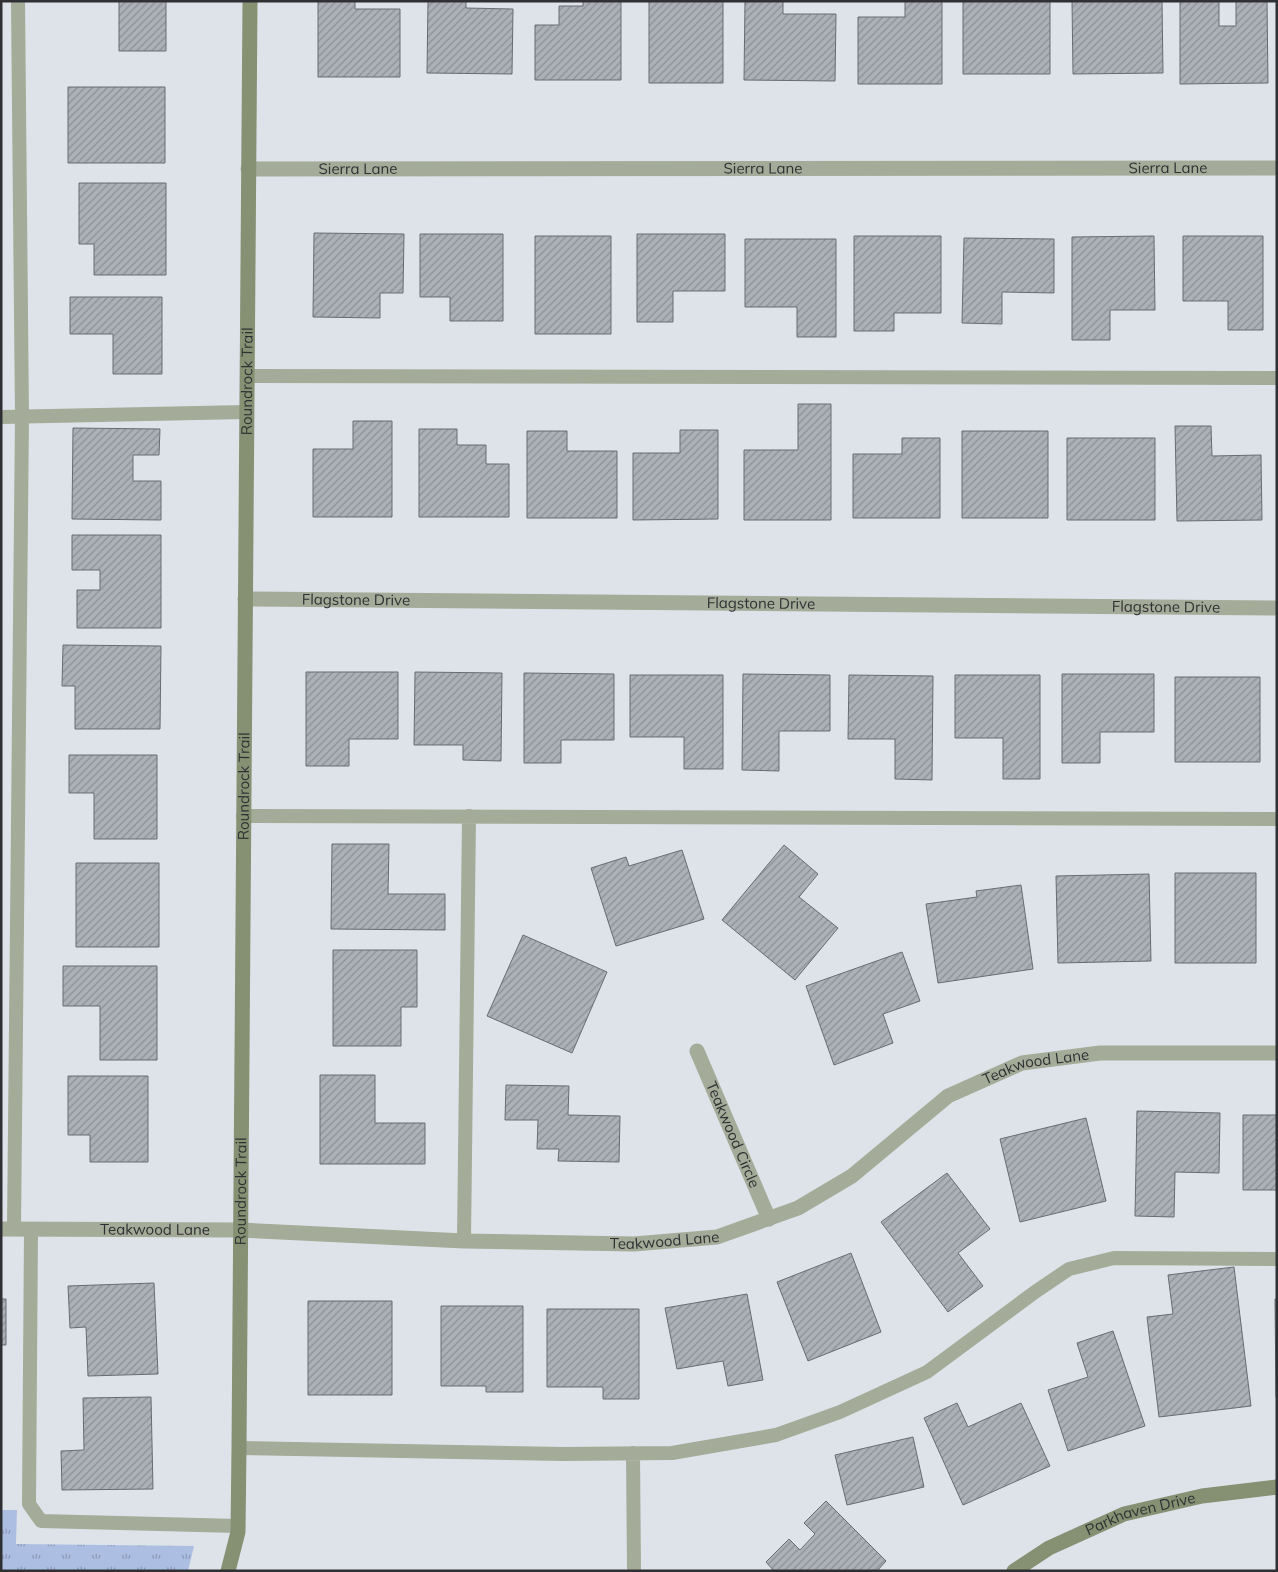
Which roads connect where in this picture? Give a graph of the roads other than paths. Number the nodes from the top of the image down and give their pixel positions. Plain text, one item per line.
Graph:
1 (18, 1) edge
2 (250, 1) edge
3 (248, 168) junction
4 (1277, 168) edge
5 (247, 376) junction
6 (1277, 378) edge
7 (246, 412) junction
8 (1, 417) edge
9 (22, 417) junction
10 (245, 599) junction
11 (1277, 608) edge
12 (243, 816) junction
13 (469, 816) junction
14 (1277, 819) edge
15 (697, 1051) dead end
16 (1277, 1053) edge
17 (769, 1219) junction
18 (8, 1229) edge
19 (31, 1230) junction
20 (240, 1230) junction
21 (464, 1241) junction
22 (1277, 1260) edge
23 (239, 1448) junction
24 (633, 1453) junction
25 (1277, 1487) edge
26 (238, 1526) junction
27 (228, 1571) edge
28 (634, 1571) edge
29 (1014, 1571) edge

1 - 9 lane
2 - 3 street, Roundrock Trail
3 - 4 street, Sierra Lane
3 - 5 street, Roundrock Trail
5 - 6 lane
5 - 7 street, Roundrock Trail
7 - 9 lane
7 - 10 street, Roundrock Trail
8 - 9 lane
9 - 18 lane
10 - 11 street, Flagstone Drive
10 - 12 street, Roundrock Trail
12 - 13 lane
12 - 20 street, Roundrock Trail
13 - 14 lane
13 - 21 lane
15 - 17 street, Teakwood Circle
16 - 17 street, Teakwood Lane
17 - 21 street, Teakwood Lane
18 - 19 street, Teakwood Lane
19 - 20 street, Teakwood Lane
19 - 26 lane
20 - 21 street, Teakwood Lane
20 - 23 street, Roundrock Trail
22 - 24 lane
23 - 24 lane
23 - 26 street, Roundrock Trail
24 - 28 lane
25 - 29 street, Parkhaven Drive
26 - 27 street, Roundrock Trail

